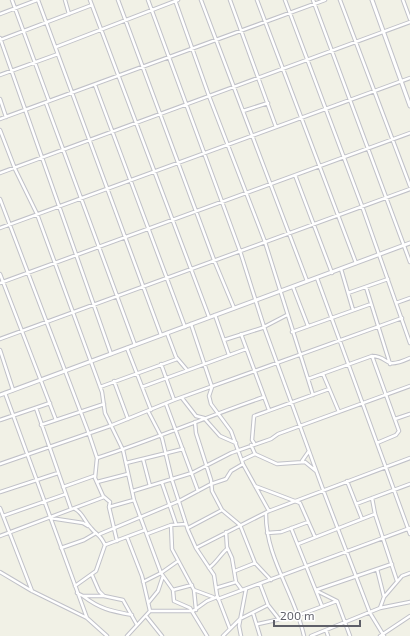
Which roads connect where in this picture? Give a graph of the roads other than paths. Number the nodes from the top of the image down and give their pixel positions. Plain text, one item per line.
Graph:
1 (12, 0) edge
2 (38, 0) edge
3 (64, 0) edge
4 (90, 0) edge
5 (118, 0) edge
6 (148, 0) edge
7 (176, 0) edge
8 (202, 0) edge
9 (230, 0) edge
10 (257, 0) edge
11 (285, 0) edge
12 (313, 0) edge
13 (325, 0) edge
14 (340, 0) edge
15 (372, 0) edge
16 (403, 0) edge
17 (314, 4) junction
18 (92, 5) junction
19 (15, 8) junction
20 (152, 10) junction
21 (290, 12) junction
22 (0, 14) edge
23 (70, 14) junction
24 (126, 20) junction
25 (410, 21) edge
26 (46, 22) junction
27 (265, 22) junction
28 (102, 30) junction
29 (242, 30) junction
30 (23, 31) junction
31 (384, 32) junction
32 (0, 39) edge
33 (216, 40) junction
34 (356, 42) junction
35 (56, 48) junction
36 (193, 48) junction
37 (332, 51) junction
38 (58, 54) junction
39 (168, 58) junction
40 (307, 60) junction
41 (35, 63) junction
42 (143, 67) junction
43 (283, 69) junction
44 (12, 71) junction
45 (0, 75) edge
46 (119, 76) junction
47 (259, 78) junction
48 (410, 78) edge
49 (401, 81) junction
50 (95, 85) junction
51 (235, 87) junction
52 (374, 91) junction
53 (72, 92) junction
54 (209, 96) junction
55 (0, 99) edge
56 (350, 100) junction
57 (47, 102) junction
58 (268, 103) junction
59 (186, 105) junction
60 (410, 106) edge
61 (325, 109) junction
62 (25, 110) junction
63 (243, 111) junction
64 (161, 114) junction
65 (6, 117) junction
66 (301, 118) junction
67 (0, 119) edge
68 (136, 123) junction
69 (276, 127) junction
70 (0, 130) edge
71 (111, 132) junction
72 (410, 133) edge
73 (252, 136) junction
74 (392, 139) junction
75 (90, 140) junction
76 (227, 144) junction
77 (368, 148) junction
78 (63, 149) junction
79 (203, 154) junction
80 (343, 157) junction
81 (42, 158) junction
82 (179, 162) junction
83 (319, 166) junction
84 (15, 169) junction
85 (154, 171) junction
86 (0, 173) edge
87 (295, 175) junction
88 (131, 180) junction
89 (270, 184) junction
90 (108, 188) junction
91 (410, 188) edge
92 (247, 193) junction
93 (82, 198) junction
94 (386, 198) junction
95 (0, 199) edge
96 (222, 202) junction
97 (59, 206) junction
98 (362, 206) junction
99 (196, 211) junction
100 (37, 214) junction
101 (338, 215) junction
102 (173, 220) junction
103 (9, 224) junction
104 (314, 224) junction
105 (0, 228) edge
106 (149, 229) junction
107 (289, 233) junction
108 (126, 237) junction
109 (265, 242) junction
110 (410, 244) edge
111 (404, 246) junction
112 (100, 247) junction
113 (240, 251) junction
114 (76, 255) junction
115 (379, 255) junction
116 (214, 260) junction
117 (410, 262) edge
118 (54, 264) junction
119 (356, 264) junction
120 (192, 269) junction
121 (341, 269) junction
122 (27, 273) junction
123 (332, 273) junction
124 (0, 274) edge
125 (167, 278) junction
126 (317, 278) junction
127 (388, 279) junction
128 (307, 282) junction
129 (1, 283) edge
130 (366, 286) junction
131 (144, 287) junction
132 (293, 287) junction
133 (280, 291) junction
134 (348, 293) junction
135 (118, 296) junction
136 (410, 298) edge
137 (256, 300) junction
138 (396, 303) junction
139 (372, 304) junction
140 (93, 305) junction
141 (234, 308) junction
142 (353, 310) junction
143 (72, 313) junction
144 (215, 315) junction
145 (287, 315) junction
146 (209, 317) junction
147 (332, 317) junction
148 (402, 318) junction
149 (46, 322) junction
150 (191, 324) junction
151 (308, 326) junction
152 (378, 326) junction
153 (185, 327) junction
154 (264, 327) junction
155 (22, 331) junction
156 (292, 332) junction
157 (167, 333) junction
158 (241, 334) junction
159 (161, 335) junction
160 (0, 339) edge
161 (224, 340) junction
162 (340, 340) junction
163 (410, 343) edge
164 (135, 345) junction
165 (127, 348) junction
166 (246, 349) junction
167 (0, 350) edge
168 (111, 354) junction
169 (229, 355) junction
170 (300, 356) junction
171 (372, 356) junction
172 (410, 358) edge
173 (177, 359) junction
174 (91, 362) junction
175 (278, 363) junction
176 (161, 364) junction
177 (205, 364) junction
178 (390, 364) junction
179 (349, 365) junction
180 (187, 371) junction
181 (65, 372) junction
182 (255, 372) junction
183 (137, 373) junction
184 (323, 374) junction
185 (166, 379) junction
186 (308, 379) junction
187 (41, 381) junction
188 (114, 381) junction
189 (410, 386) edge
190 (100, 387) junction
191 (212, 387) junction
192 (142, 388) junction
193 (329, 389) junction
194 (13, 390) junction
195 (5, 393) junction
196 (385, 394) junction
197 (0, 395) edge
198 (313, 395) junction
199 (264, 397) junction
200 (182, 398) junction
201 (174, 400) junction
202 (292, 403) junction
203 (362, 403) junction
204 (50, 404) junction
205 (104, 404) junction
206 (166, 404) junction
207 (36, 408) junction
208 (149, 410) junction
209 (269, 410) junction
210 (81, 412) junction
211 (217, 412) junction
212 (338, 412) junction
213 (410, 414) edge
214 (13, 416) junction
215 (204, 418) junction
216 (128, 419) junction
217 (395, 419) junction
218 (0, 420) edge
219 (56, 420) junction
220 (195, 422) junction
221 (41, 425) junction
222 (110, 426) junction
223 (300, 426) junction
224 (176, 430) junction
225 (89, 434) junction
226 (161, 436) junction
227 (236, 443) junction
228 (377, 443) junction
229 (252, 444) junction
230 (49, 448) junction
231 (183, 449) junction
232 (239, 449) junction
233 (123, 450) junction
234 (309, 451) junction
235 (166, 453) junction
236 (255, 454) junction
237 (27, 456) junction
238 (96, 458) junction
239 (143, 458) junction
240 (410, 458) edge
241 (242, 460) junction
242 (302, 461) junction
243 (126, 463) junction
244 (0, 464) edge
245 (243, 464) junction
246 (206, 466) junction
247 (386, 466) junction
248 (316, 471) junction
249 (58, 473) junction
250 (192, 473) junction
251 (128, 474) junction
252 (94, 476) junction
253 (36, 480) junction
254 (172, 480) junction
255 (97, 482) junction
256 (347, 482) junction
257 (162, 483) junction
258 (211, 484) junction
259 (410, 484) edge
260 (150, 486) junction
261 (255, 486) junction
262 (63, 487) junction
263 (198, 490) junction
264 (323, 490) junction
265 (394, 490) junction
266 (133, 491) junction
267 (0, 492) edge
268 (66, 494) junction
269 (104, 497) junction
270 (372, 498) junction
271 (134, 500) junction
272 (296, 500) junction
273 (179, 501) junction
274 (44, 502) junction
275 (356, 504) junction
276 (171, 505) junction
277 (109, 507) junction
278 (0, 508) edge
279 (73, 509) junction
280 (222, 510) junction
281 (269, 511) junction
282 (266, 513) junction
283 (375, 514) junction
284 (3, 516) junction
285 (141, 517) junction
286 (50, 518) junction
287 (362, 520) junction
288 (308, 522) junction
289 (176, 524) junction
290 (186, 524) junction
291 (171, 525) junction
292 (240, 525) junction
293 (90, 527) junction
294 (188, 528) junction
295 (292, 528) junction
296 (337, 529) junction
297 (409, 529) edge
298 (114, 530) junction
299 (145, 530) junction
300 (96, 532) junction
301 (226, 532) junction
302 (9, 533) junction
303 (267, 533) junction
304 (100, 534) junction
305 (147, 534) junction
306 (410, 534) edge
307 (0, 536) edge
308 (315, 537) junction
309 (127, 538) junction
310 (384, 538) junction
311 (116, 541) junction
312 (298, 544) junction
313 (104, 545) junction
314 (61, 548) junction
315 (196, 548) junction
316 (228, 549) junction
317 (346, 552) junction
318 (178, 560) junction
319 (255, 563) junction
320 (392, 564) junction
321 (306, 567) junction
322 (209, 568) junction
323 (377, 569) junction
324 (235, 571) junction
325 (0, 572) edge
326 (410, 573) edge
327 (162, 574) junction
328 (92, 575) junction
329 (282, 576) junction
330 (355, 576) junction
331 (272, 580) junction
332 (397, 581) junction
333 (143, 582) junction
334 (236, 582) junction
335 (260, 584) junction
336 (192, 585) junction
337 (75, 586) junction
338 (216, 588) junction
339 (246, 588) junction
340 (173, 590) junction
341 (194, 590) junction
342 (242, 590) junction
343 (316, 590) junction
344 (32, 591) junction
345 (77, 593) junction
346 (83, 596) junction
347 (104, 596) junction
348 (213, 597) junction
349 (384, 597) junction
350 (218, 598) junction
351 (337, 601) junction
352 (148, 602) junction
353 (410, 602) edge
354 (268, 605) junction
355 (322, 606) junction
356 (380, 608) junction
357 (150, 611) junction
358 (194, 611) junction
359 (252, 613) junction
360 (370, 613) junction
361 (132, 615) junction
362 (299, 615) junction
363 (146, 616) junction
364 (410, 616) edge
365 (87, 618) junction
366 (240, 619) junction
367 (279, 620) junction
368 (344, 623) junction
369 (258, 624) junction
370 (138, 625) junction
371 (230, 629) junction
372 (326, 630) junction
373 (382, 635) edge
374 (107, 636) edge
375 (127, 636) edge
376 (162, 636) edge
377 (208, 636) edge
378 (222, 636) edge
379 (241, 636) edge
380 (260, 636) edge
381 (304, 636) edge
382 (311, 636) edge
383 (328, 636) edge
384 (350, 636) edge

1 - 19 street
2 - 19 street
2 - 26 street
3 - 23 street
4 - 18 street
5 - 24 street
6 - 20 street
7 - 20 street
7 - 36 street
8 - 33 street
9 - 29 street
10 - 27 street
11 - 21 street
12 - 17 street
13 - 17 street
14 - 34 street
15 - 31 street
16 - 25 street
17 - 21 street
17 - 37 street
18 - 23 street
18 - 28 street
19 - 22 street
19 - 30 street
20 - 24 street
20 - 39 street
21 - 27 street
21 - 40 street
23 - 26 street
24 - 28 street
24 - 42 street
25 - 31 street
26 - 30 street
26 - 35 street
27 - 29 street
27 - 43 street
28 - 35 street
28 - 46 street
29 - 33 street
29 - 47 street
30 - 32 street
30 - 41 street
31 - 34 street
31 - 49 street
32 - 44 street
33 - 36 street
33 - 51 street
34 - 37 street
34 - 52 street
35 - 38 street
36 - 39 street
36 - 54 street
37 - 40 street
37 - 56 street
38 - 41 street
38 - 53 street
39 - 42 street
39 - 59 street
40 - 43 street
40 - 61 street
41 - 44 street
41 - 57 street
42 - 46 street
42 - 64 street
43 - 47 street
43 - 66 street
44 - 45 street
44 - 62 street
46 - 50 street
46 - 68 street
47 - 51 street
47 - 58 street
48 - 49 street
49 - 52 street
49 - 60 street
50 - 53 street
50 - 71 street
51 - 54 street
51 - 63 street
52 - 56 street
52 - 74 street
53 - 57 street
53 - 75 street
54 - 59 street
54 - 76 street
55 - 65 street
56 - 61 street
56 - 77 street
57 - 62 street
57 - 78 street
58 - 63 street
58 - 69 street
59 - 64 street
59 - 79 street
61 - 66 street
61 - 80 street
62 - 65 street
62 - 81 street
63 - 73 street
64 - 68 street
64 - 82 street
65 - 67 street
66 - 69 street
66 - 83 street
68 - 71 street
68 - 85 street
69 - 73 street
70 - 84 street
71 - 75 street
71 - 88 street
72 - 74 street
73 - 76 street
73 - 89 street
74 - 77 street
74 - 91 street
75 - 78 street
75 - 90 street
76 - 79 street
76 - 92 street
77 - 80 street
77 - 94 street
78 - 81 street
78 - 93 street
79 - 82 street
79 - 96 street
80 - 83 street
80 - 98 street
81 - 84 street
81 - 97 street
82 - 85 street
82 - 99 street
83 - 87 street
83 - 101 street
84 - 86 street
84 - 100 street
85 - 88 street
85 - 102 street
87 - 89 street
87 - 104 street
88 - 90 street
88 - 106 street
89 - 92 street
89 - 107 street
90 - 93 street
90 - 108 street
91 - 94 street
92 - 96 street
92 - 109 street
93 - 97 street
93 - 112 street
94 - 98 street
94 - 111 street
95 - 103 street
96 - 99 street
96 - 113 street
97 - 100 street
97 - 114 street
98 - 101 street
98 - 115 street
99 - 102 street
99 - 116 street
100 - 103 street
100 - 118 street
101 - 104 street
101 - 119 street
102 - 106 street
102 - 120 street
103 - 105 street
103 - 122 street
104 - 107 street
104 - 123 street
106 - 108 street
106 - 125 street
107 - 109 street
107 - 128 street
108 - 112 street
108 - 131 street
109 - 113 street
109 - 133 street
110 - 111 street
111 - 115 street
111 - 117 street
112 - 114 street
112 - 135 street
113 - 116 street
113 - 137 street
114 - 118 street
114 - 140 street
115 - 119 street
115 - 127 street
116 - 120 street
116 - 141 street
118 - 122 street
118 - 143 street
119 - 121 street
120 - 125 street
120 - 146 street
121 - 123 street
121 - 134 street
122 - 129 street
122 - 149 street
123 - 126 street
124 - 129 street
125 - 131 street
125 - 153 street
126 - 128 street
126 - 147 street
127 - 130 street
127 - 138 street
128 - 132 street
129 - 155 street
130 - 134 street
130 - 139 street
131 - 135 street
131 - 159 street
132 - 133 street
132 - 151 street
133 - 137 street
133 - 145 street
134 - 142 street
135 - 140 street
135 - 164 street
136 - 138 street
137 - 141 street
137 - 154 street
138 - 148 street
139 - 142 street
139 - 152 street
140 - 143 street
140 - 168 street
141 - 144 street
142 - 147 street
143 - 149 street
143 - 174 street
144 - 146 street
144 - 161 street
145 - 154 street
145 - 156 street
146 - 150 street
147 - 151 street
147 - 162 street
148 - 152 street
148 - 163 street
149 - 155 street
149 - 181 street
150 - 153 street
150 - 177 street
151 - 156 street
152 - 162 street
152 - 178 street
153 - 157 street
154 - 158 street
154 - 175 street
155 - 160 street
155 - 187 street
156 - 170 street
157 - 159 street
157 - 173 street
158 - 161 street
158 - 166 street
159 - 164 street
161 - 169 street
162 - 170 street
162 - 179 street
164 - 165 street
165 - 168 street
165 - 183 street
166 - 169 street
166 - 182 street
167 - 194 street
168 - 174 street
169 - 177 street
170 - 175 street
170 - 186 street
171 - 178 street
171 - 179 street
171 - 196 street
172 - 178 street
173 - 176 street
173 - 180 street
174 - 181 street
174 - 190 street
175 - 182 street
175 - 202 street
176 - 183 street
176 - 185 street
177 - 180 street
177 - 191 street
179 - 184 street
179 - 203 street
180 - 185 street
181 - 187 street
181 - 210 street
182 - 191 street
182 - 199 street
183 - 188 street
183 - 192 street
184 - 186 street
184 - 193 street
185 - 192 street
185 - 201 street
186 - 198 street
187 - 194 street
187 - 204 street
188 - 190 street
188 - 216 street
189 - 196 street
190 - 205 street
191 - 200 street
191 - 211 street
192 - 208 street
193 - 198 street
193 - 212 street
194 - 195 street
195 - 197 street
195 - 214 street
196 - 203 street
196 - 217 street
198 - 202 street
199 - 209 street
199 - 211 street
200 - 201 street
200 - 215 street
201 - 206 street
202 - 209 street
202 - 223 street
203 - 212 street
203 - 228 street
204 - 207 street
204 - 219 street
205 - 210 street
205 - 222 street
206 - 208 street
206 - 224 street
207 - 214 street
207 - 221 street
208 - 216 street
208 - 226 street
209 - 229 street
210 - 219 street
210 - 225 street
211 - 215 street
211 - 227 street
212 - 223 street
213 - 217 street
214 - 218 street
214 - 237 street
215 - 220 street
215 - 227 street
216 - 222 street
217 - 228 street
219 - 221 street
220 - 224 street
220 - 246 street
221 - 230 street
222 - 225 street
222 - 233 street
223 - 229 street
223 - 234 street
224 - 226 street
224 - 231 street
225 - 230 street
225 - 238 street
226 - 233 street
226 - 235 street
227 - 232 street
228 - 247 street
229 - 232 street
229 - 236 street
230 - 237 street
230 - 249 street
231 - 235 street
231 - 250 street
232 - 241 street
232 - 246 street
233 - 238 street
233 - 243 street
234 - 242 street
234 - 248 street
235 - 239 street
235 - 254 street
236 - 241 street
236 - 242 street
237 - 244 street
237 - 253 street
238 - 252 street
239 - 243 street
239 - 260 street
240 - 247 street
241 - 245 street
242 - 248 street
243 - 251 street
245 - 258 street
245 - 261 street
246 - 250 street
246 - 258 street
247 - 256 street
247 - 265 street
248 - 264 street
249 - 253 street
249 - 262 street
250 - 254 street
250 - 263 street
251 - 255 street
251 - 266 street
252 - 255 street
252 - 262 street
253 - 267 street
253 - 274 street
254 - 257 street
254 - 273 street
255 - 269 street
256 - 264 street
256 - 275 street
257 - 260 street
257 - 276 street
258 - 263 street
258 - 280 street
259 - 265 street
260 - 266 street
261 - 272 street
261 - 281 street
262 - 268 street
263 - 273 street
264 - 272 street
264 - 296 street
265 - 270 street
265 - 297 street
266 - 271 street
268 - 274 street
268 - 279 street
269 - 277 street
269 - 279 street
270 - 275 street
270 - 283 street
271 - 277 street
271 - 285 street
272 - 281 street
272 - 288 street
273 - 276 street
273 - 290 street
274 - 284 street
274 - 286 street
275 - 287 street
276 - 285 street
276 - 289 street
277 - 298 street
278 - 284 street
279 - 286 street
279 - 293 street
280 - 292 street
280 - 294 street
281 - 282 street
282 - 292 street
282 - 303 street
283 - 287 street
283 - 310 street
284 - 302 street
285 - 298 street
285 - 299 street
286 - 293 street
286 - 302 street
286 - 314 street
287 - 296 street
288 - 295 street
288 - 308 street
289 - 290 street
289 - 291 street
290 - 294 street
291 - 305 street
291 - 318 street
292 - 301 street
292 - 319 street
293 - 300 street
294 - 315 street
295 - 303 street
295 - 312 street
296 - 308 street
296 - 317 street
297 - 306 street
297 - 310 street
298 - 304 street
298 - 311 street
299 - 305 street
299 - 309 street
300 - 304 street
300 - 314 street
301 - 315 street
301 - 316 street
302 - 307 street
302 - 344 street
303 - 329 street
304 - 313 street
305 - 327 street
308 - 312 street
309 - 311 street
309 - 333 street
310 - 317 street
310 - 320 street
311 - 313 street
312 - 321 street
313 - 328 street
314 - 337 street
315 - 322 street
316 - 322 street
316 - 324 street
317 - 321 street
317 - 330 street
318 - 327 street
318 - 336 street
319 - 324 street
319 - 331 street
320 - 323 street
320 - 332 street
321 - 329 street
321 - 343 street
322 - 338 street
323 - 330 street
323 - 349 street
324 - 334 street
325 - 344 street
326 - 332 street
327 - 333 street
327 - 340 street
327 - 352 street
328 - 337 street
328 - 347 street
329 - 331 street
329 - 362 street
330 - 343 street
330 - 360 street
331 - 335 street
332 - 349 street
333 - 352 street
334 - 338 street
334 - 342 street
335 - 339 street
335 - 354 street
336 - 340 street
336 - 341 street
337 - 345 street
338 - 350 street
339 - 342 street
339 - 366 street
340 - 358 street
341 - 348 street
341 - 358 street
342 - 350 street
343 - 351 street
343 - 355 street
344 - 365 street
345 - 346 street
345 - 365 street
346 - 347 street
346 - 361 street
347 - 361 street
348 - 350 street
348 - 358 street
349 - 356 street
350 - 371 street
351 - 355 street
351 - 368 street
352 - 357 street
353 - 356 street
354 - 359 street
354 - 367 street
355 - 362 street
356 - 360 street
357 - 358 street
357 - 363 street
358 - 377 street
359 - 366 street
359 - 369 street
360 - 368 street
360 - 373 street
361 - 370 street
362 - 367 street
362 - 381 street
363 - 370 street
363 - 376 street
364 - 373 street
365 - 374 street
366 - 371 street
366 - 379 street
367 - 369 street
368 - 372 street
368 - 384 street
369 - 380 street
370 - 375 street
371 - 378 street
372 - 382 street
372 - 383 street

